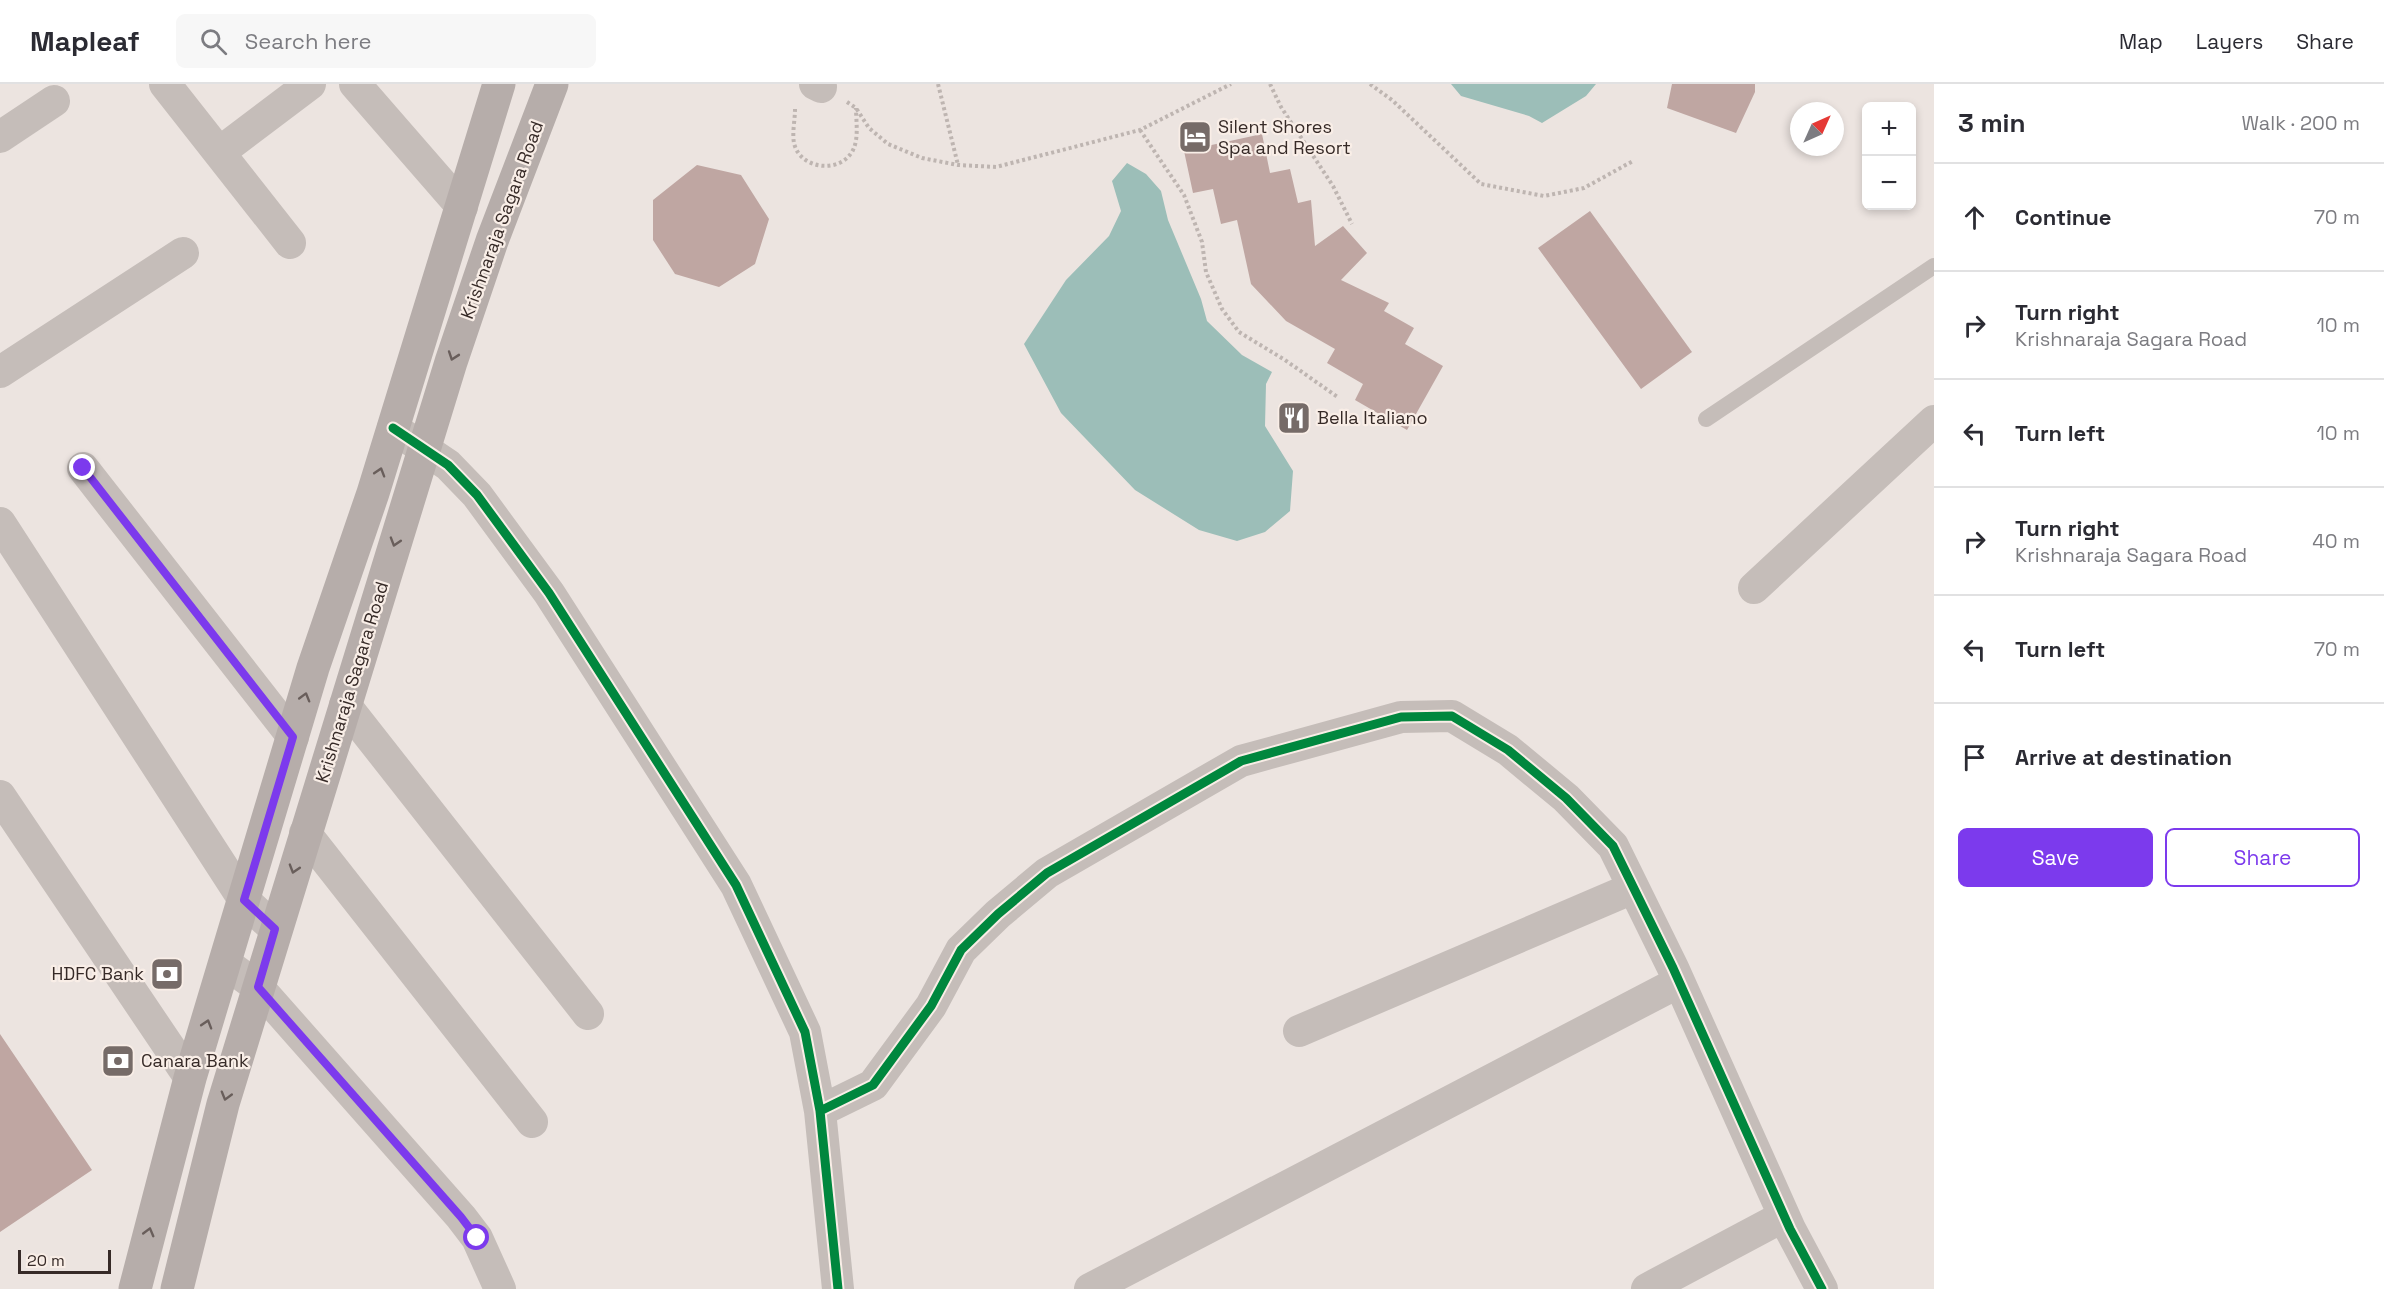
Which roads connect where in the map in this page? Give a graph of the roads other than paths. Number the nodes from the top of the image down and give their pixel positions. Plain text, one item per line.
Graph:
1 (165, 84) edge
2 (310, 84) edge
3 (355, 84) edge
4 (499, 84) edge
5 (552, 84) edge
6 (54, 101) dead end
7 (0, 137) edge
8 (220, 152) junction
9 (462, 207) junction
10 (290, 243) dead end
11 (183, 253) dead end
12 (1934, 266) edge
13 (0, 372) edge
14 (1706, 419) dead end
15 (1934, 421) edge
16 (393, 428) junction
17 (424, 447) junction
18 (83, 468) dead end
19 (0, 523) edge
20 (1754, 588) dead end
21 (345, 705) junction
22 (293, 737) junction
23 (0, 796) edge
24 (305, 833) junction
25 (1633, 888) junction
26 (244, 900) junction
27 (275, 929) junction
28 (225, 963) junction
29 (1679, 982) junction
30 (258, 987) junction
31 (588, 1014) dead end
32 (1299, 1031) dead end
33 (190, 1078) junction
34 (820, 1111) junction
35 (531, 1122) dead end
36 (1784, 1216) junction
37 (135, 1289) edge
38 (177, 1289) edge
39 (500, 1289) edge
40 (838, 1289) edge
41 (1090, 1289) edge
42 (1647, 1289) edge
43 (1822, 1289) edge

1 - 8 street
2 - 8 street
3 - 9 street
4 - 9 main road, Krishnaraja Sagara Road
5 -> 17 main road, Krishnaraja Sagara Road
6 - 7 street
8 - 10 street
9 - 16 main road, Krishnaraja Sagara Road
11 - 13 street
12 - 14 lane
15 - 20 street
16 - 17 street
22 -> 16 main road, Krishnaraja Sagara Road
17 -> 21 main road, Krishnaraja Sagara Road
17 - 34 street
18 - 22 street
19 - 26 street
21 - 24 main road, Krishnaraja Sagara Road
21 - 31 street
22 - 26 main road, Krishnaraja Sagara Road
23 - 33 street
24 -> 27 main road, Krishnaraja Sagara Road
24 - 35 street
25 - 29 street
25 - 32 street
25 - 34 street
26 - 27 street
26 - 28 main road, Krishnaraja Sagara Road
27 - 30 main road, Krishnaraja Sagara Road
28 - 30 street
33 -> 28 main road, Krishnaraja Sagara Road
29 - 36 street
29 - 41 street
30 -> 38 main road, Krishnaraja Sagara Road
30 - 39 street
37 -> 33 main road, Krishnaraja Sagara Road
34 - 40 street
36 - 42 street
36 - 43 street

